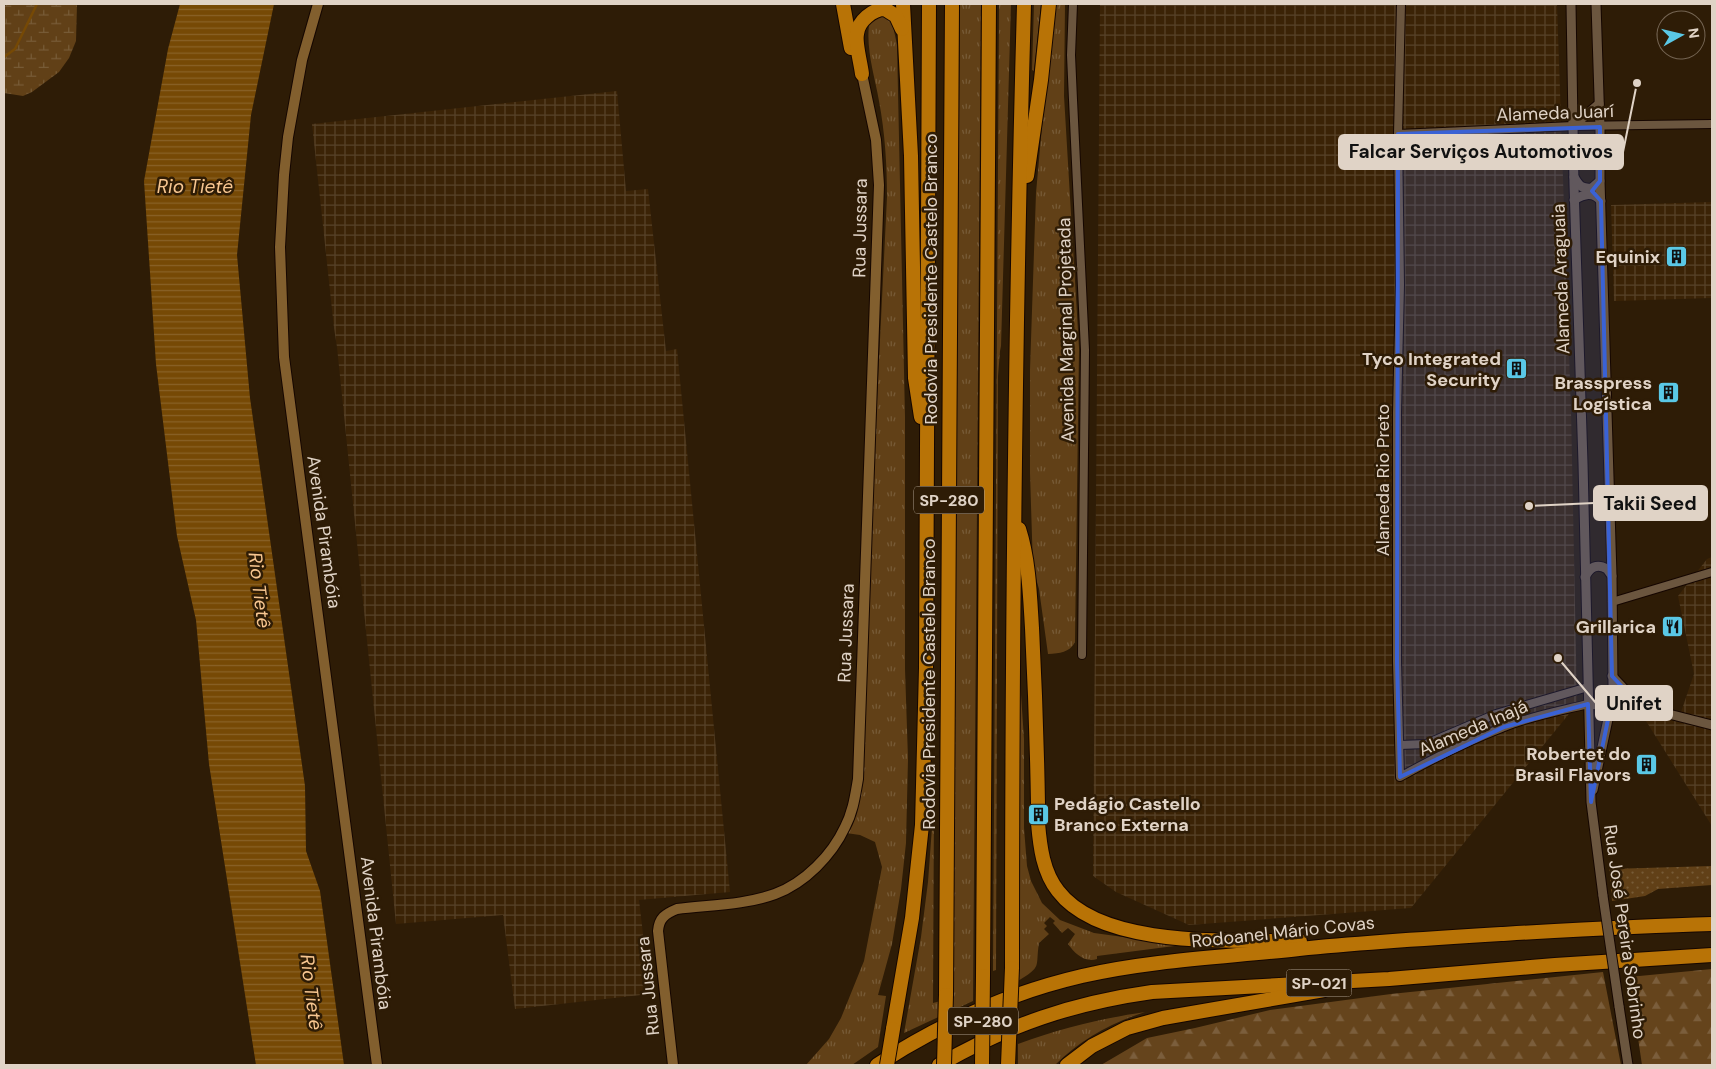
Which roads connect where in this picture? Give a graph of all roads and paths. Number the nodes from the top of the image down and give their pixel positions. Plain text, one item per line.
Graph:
1 (318, 4) edge
2 (843, 4) edge
3 (855, 4) edge
4 (904, 4) edge
5 (929, 4) edge
6 (937, 4) edge
7 (952, 4) edge
8 (989, 4) edge
9 (1024, 4) edge
10 (1049, 4) edge
11 (1073, 4) edge
12 (1401, 4) edge
13 (1571, 4) edge
14 (1596, 4) edge
15 (848, 33) junction
16 (904, 38) junction
17 (862, 74) junction
18 (1599, 104) junction
19 (928, 120) junction
20 (1712, 124) edge
21 (1573, 126) junction
22 (1600, 126) junction
23 (1398, 134) junction
24 (1574, 177) junction
25 (1600, 181) junction
26 (1574, 200) junction
27 (1601, 201) junction
28 (1018, 238) junction
29 (927, 447) junction
30 (1014, 513) junction
31 (1712, 572) edge
32 (1612, 576) junction
33 (1585, 577) junction
34 (1612, 602) junction
35 (1082, 655) dead end
36 (1612, 676) junction
37 (1588, 687) junction
38 (1588, 704) junction
39 (1611, 705) junction
40 (1656, 711) junction
41 (1712, 725) edge
42 (1400, 745) junction
43 (1400, 776) joint
44 (1590, 802) junction
45 (1038, 804) dead end
46 (1038, 823) dead end
47 (1712, 924) edge
48 (1364, 942) junction
49 (1712, 955) edge
50 (1389, 979) junction
51 (377, 1065) edge
52 (673, 1065) edge
53 (877, 1065) edge
54 (887, 1065) edge
55 (939, 1065) edge
56 (944, 1065) edge
57 (982, 1065) edge
58 (1008, 1065) edge
59 (1067, 1065) edge
60 (1628, 1065) edge

1 - 51 main road, Avenida Pirambóia
2 - 15 highway
3 - 15 highway
4 - 16 highway
5 - 19 highway
6 - 19 highway
7 - 56 highway, Rodovia Presidente Castelo Branco / SP-280, bridge
8 - 57 highway, SP-280, bridge
9 - 28 highway
10 - 28 highway
11 - 35 street, Avenida Marginal Projetada
12 - 23 street, Alameda Rio Preto
13 - 21 street, Alameda Araguaia
14 - 18 street
15 - 17 highway
16 - 17 highway
16 - 29 highway
17 - 52 main road, Rua Jussara
18 - 21 street
18 - 22 street
19 - 29 highway
20 - 22 street, Alameda Juarí
21 - 22 street, Alameda Juarí
21 - 23 street, Alameda Juarí
21 - 24 street, Alameda Araguaia
22 - 25 street
23 - 42 street, Alameda Rio Preto
24 - 25 street
24 - 26 street, Alameda Araguaia
25 - 27 street
26 - 27 street
26 - 33 street, Alameda Araguaia
27 - 32 street
28 - 30 highway
29 - 54 highway, bridge
30 - 45 highway
30 - 58 highway, bridge
31 - 34 street
32 - 33 street
32 - 34 street
33 - 37 street, Alameda Araguaia
34 - 36 street
36 - 39 street
36 - 40 street
37 - 38 street, Alameda Araguaia
37 - 42 street, Alameda Inajá
38 - 39 street
38 - 43 street, Alameda Inajá
38 - 44 street, Rua José Pereira Sobrinho
39 - 40 street
39 - 44 street, Rua José Pereira Sobrinho
40 - 41 street
42 - 43 street, Alameda Rio Preto
44 - 60 street, Rua José Pereira Sobrinho, bridge
46 - 48 highway
47 - 48 highway, Rodoanel Mário Covas / SP-021
48 - 53 highway, Rodoanel Mário Covas / SP-021
49 - 50 highway, SP-021
50 - 55 highway, SP-021
50 - 59 highway

